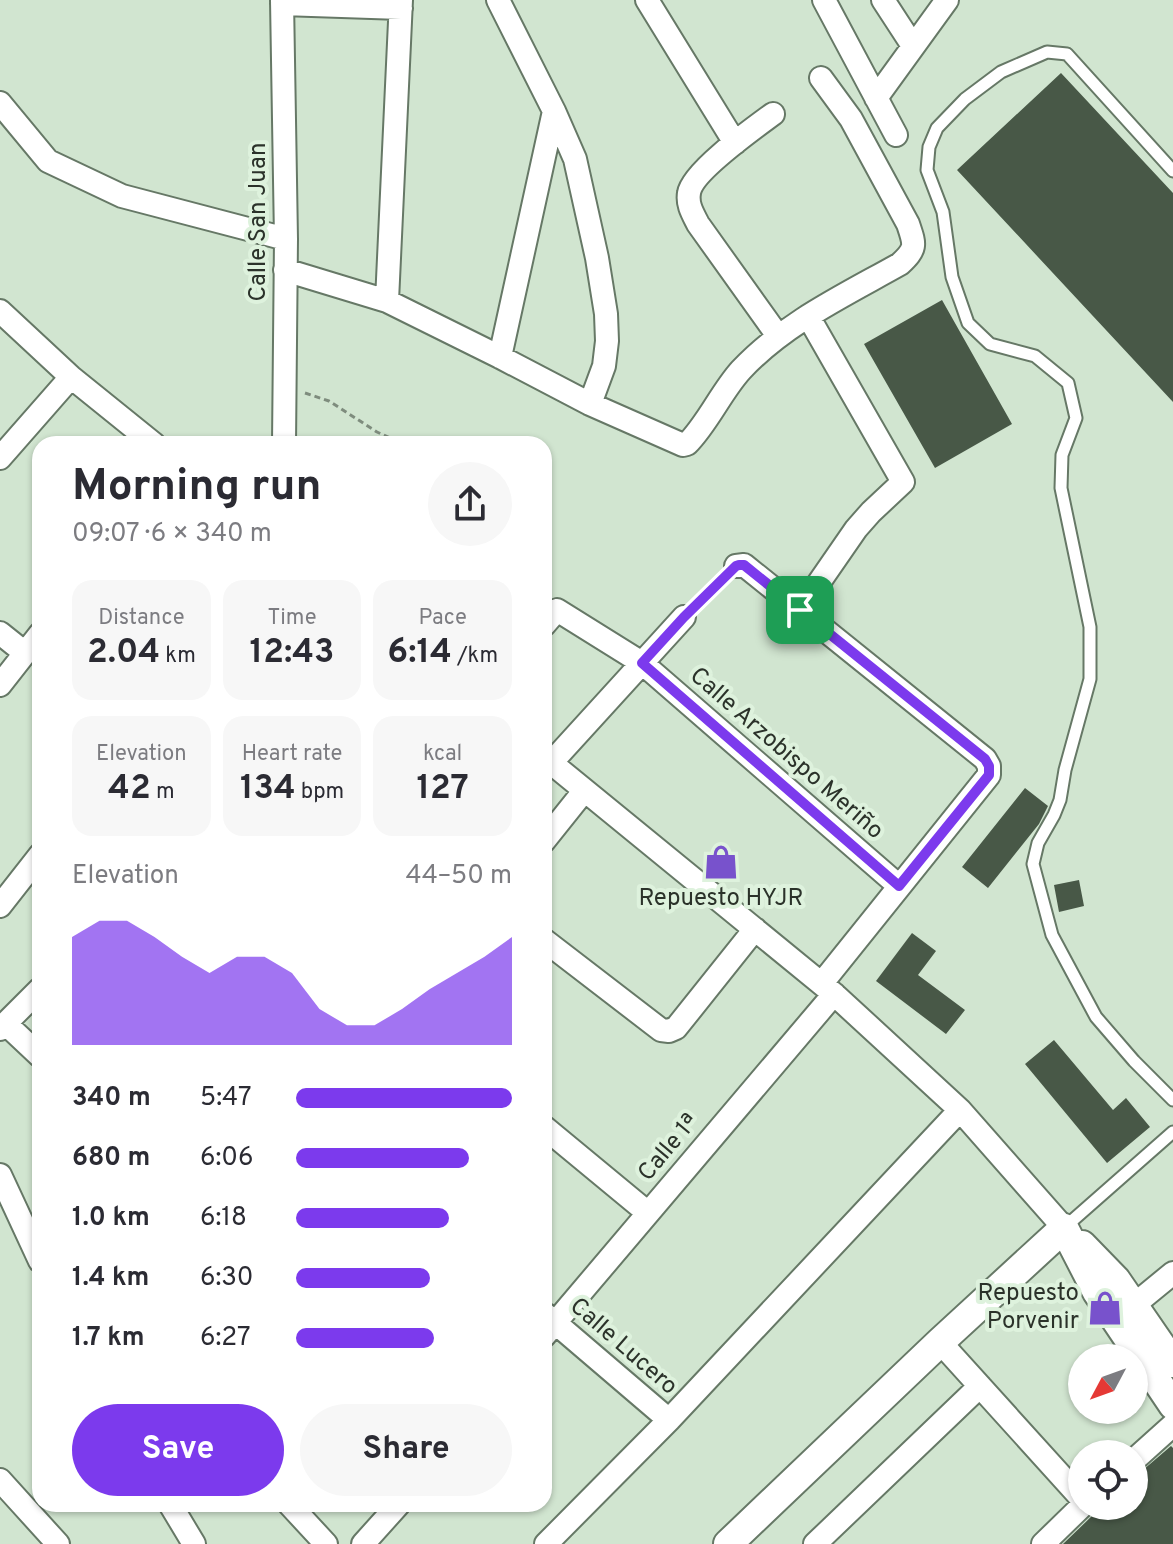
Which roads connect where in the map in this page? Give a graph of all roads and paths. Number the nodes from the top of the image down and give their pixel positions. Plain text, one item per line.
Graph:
1 (498, 0) edge
2 (647, 0) edge
3 (824, 0) edge
4 (883, 0) edge
5 (947, 0) edge
6 (282, 2) edge
7 (401, 4) edge
8 (913, 46) junction
9 (821, 78) dead end
10 (876, 98) junction
11 (0, 103) edge
12 (554, 111) junction
13 (773, 114) dead end
14 (896, 135) dead end
15 (735, 143) junction
16 (1173, 171) edge
17 (286, 239) junction
18 (285, 270) junction
19 (387, 301) junction
20 (0, 311) edge
21 (808, 316) junction
22 (778, 336) junction
23 (500, 357) junction
24 (71, 377) junction
25 (286, 387) junction
26 (590, 404) junction
27 (144, 436) edge
28 (284, 436) edge
29 (386, 436) edge
30 (0, 458) edge
31 (736, 566) joint
32 (800, 610) junction
33 (684, 617) joint
34 (552, 618) edge
35 (0, 633) edge
36 (32, 644) edge
37 (25, 653) junction
38 (642, 663) junction
39 (0, 685) edge
40 (552, 756) edge
41 (552, 763) edge
42 (584, 791) junction
43 (552, 831) edge
44 (32, 865) edge
45 (899, 886) junction
46 (0, 906) edge
47 (755, 929) junction
48 (552, 946) edge
49 (828, 989) junction
50 (32, 997) edge
51 (3, 1027) edge
52 (32, 1050) edge
53 (1173, 1100) edge
54 (960, 1110) junction
55 (1173, 1132) edge
56 (552, 1134) edge
57 (0, 1175) edge
58 (648, 1213) junction
59 (1064, 1228) junction
60 (32, 1244) edge
61 (1173, 1273) edge
62 (1134, 1305) junction
63 (552, 1320) edge
64 (552, 1327) edge
65 (940, 1342) junction
66 (1173, 1363) edge
67 (980, 1386) junction
68 (1173, 1405) edge
69 (669, 1420) junction
70 (1173, 1425) edge
71 (1148, 1447) edge
72 (0, 1480) edge
73 (1068, 1483) edge
74 (175, 1512) edge
75 (296, 1512) edge
76 (392, 1512) edge
77 (1068, 1520) edge
78 (58, 1544) edge
79 (194, 1544) edge
80 (326, 1544) edge
81 (363, 1544) edge
82 (546, 1544) edge
83 (728, 1544) edge
84 (815, 1544) edge
85 (1043, 1544) edge

1 - 12 street
2 - 15 street
3 - 10 street
4 - 8 street
5 - 8 street
6 - 7 street
6 - 17 street, Calle San Juan
7 - 19 street
8 - 10 street
9 - 21 street
10 - 14 street
11 - 17 street
12 - 23 street
12 - 26 street
13 - 15 street
15 - 22 street
16 - 53 lane
17 - 18 street, Calle San Juan
18 - 19 street
18 - 25 street, Calle San Juan
19 - 23 street
20 - 24 street
21 - 22 street
21 - 32 street
22 - 26 street
23 - 26 street
24 - 27 street
24 - 30 street
25 - 28 street, Calle San Juan
25 - 29 path
31 - 32 street
31 - 33 path
32 - 45 street, Calle 1ª
33 - 38 street
34 - 38 street, Calle Arzobispo Meriño
35 - 37 street
36 - 37 street
37 - 39 street
38 - 40 street
38 - 45 street, Calle Arzobispo Meriño
41 - 42 street
42 - 43 street
42 - 47 street
44 - 46 street
45 - 49 street, Calle 1ª
47 - 48 street
47 - 49 street
49 - 54 street
49 - 58 street, Calle 1ª
50 - 51 street
51 - 52 street
54 - 59 street
54 - 69 street
55 - 59 lane
56 - 58 street
57 - 60 street
58 - 63 street, Calle 1ª
59 - 62 street
59 - 65 street
59 - 68 street
61 - 62 street
62 - 66 street
64 - 69 street, Calle Lucero
65 - 67 street
65 - 83 street
67 - 73 street
67 - 84 street
69 - 82 street
70 - 71 street
72 - 78 street
74 - 79 street
75 - 80 street
76 - 81 street
77 - 85 street

